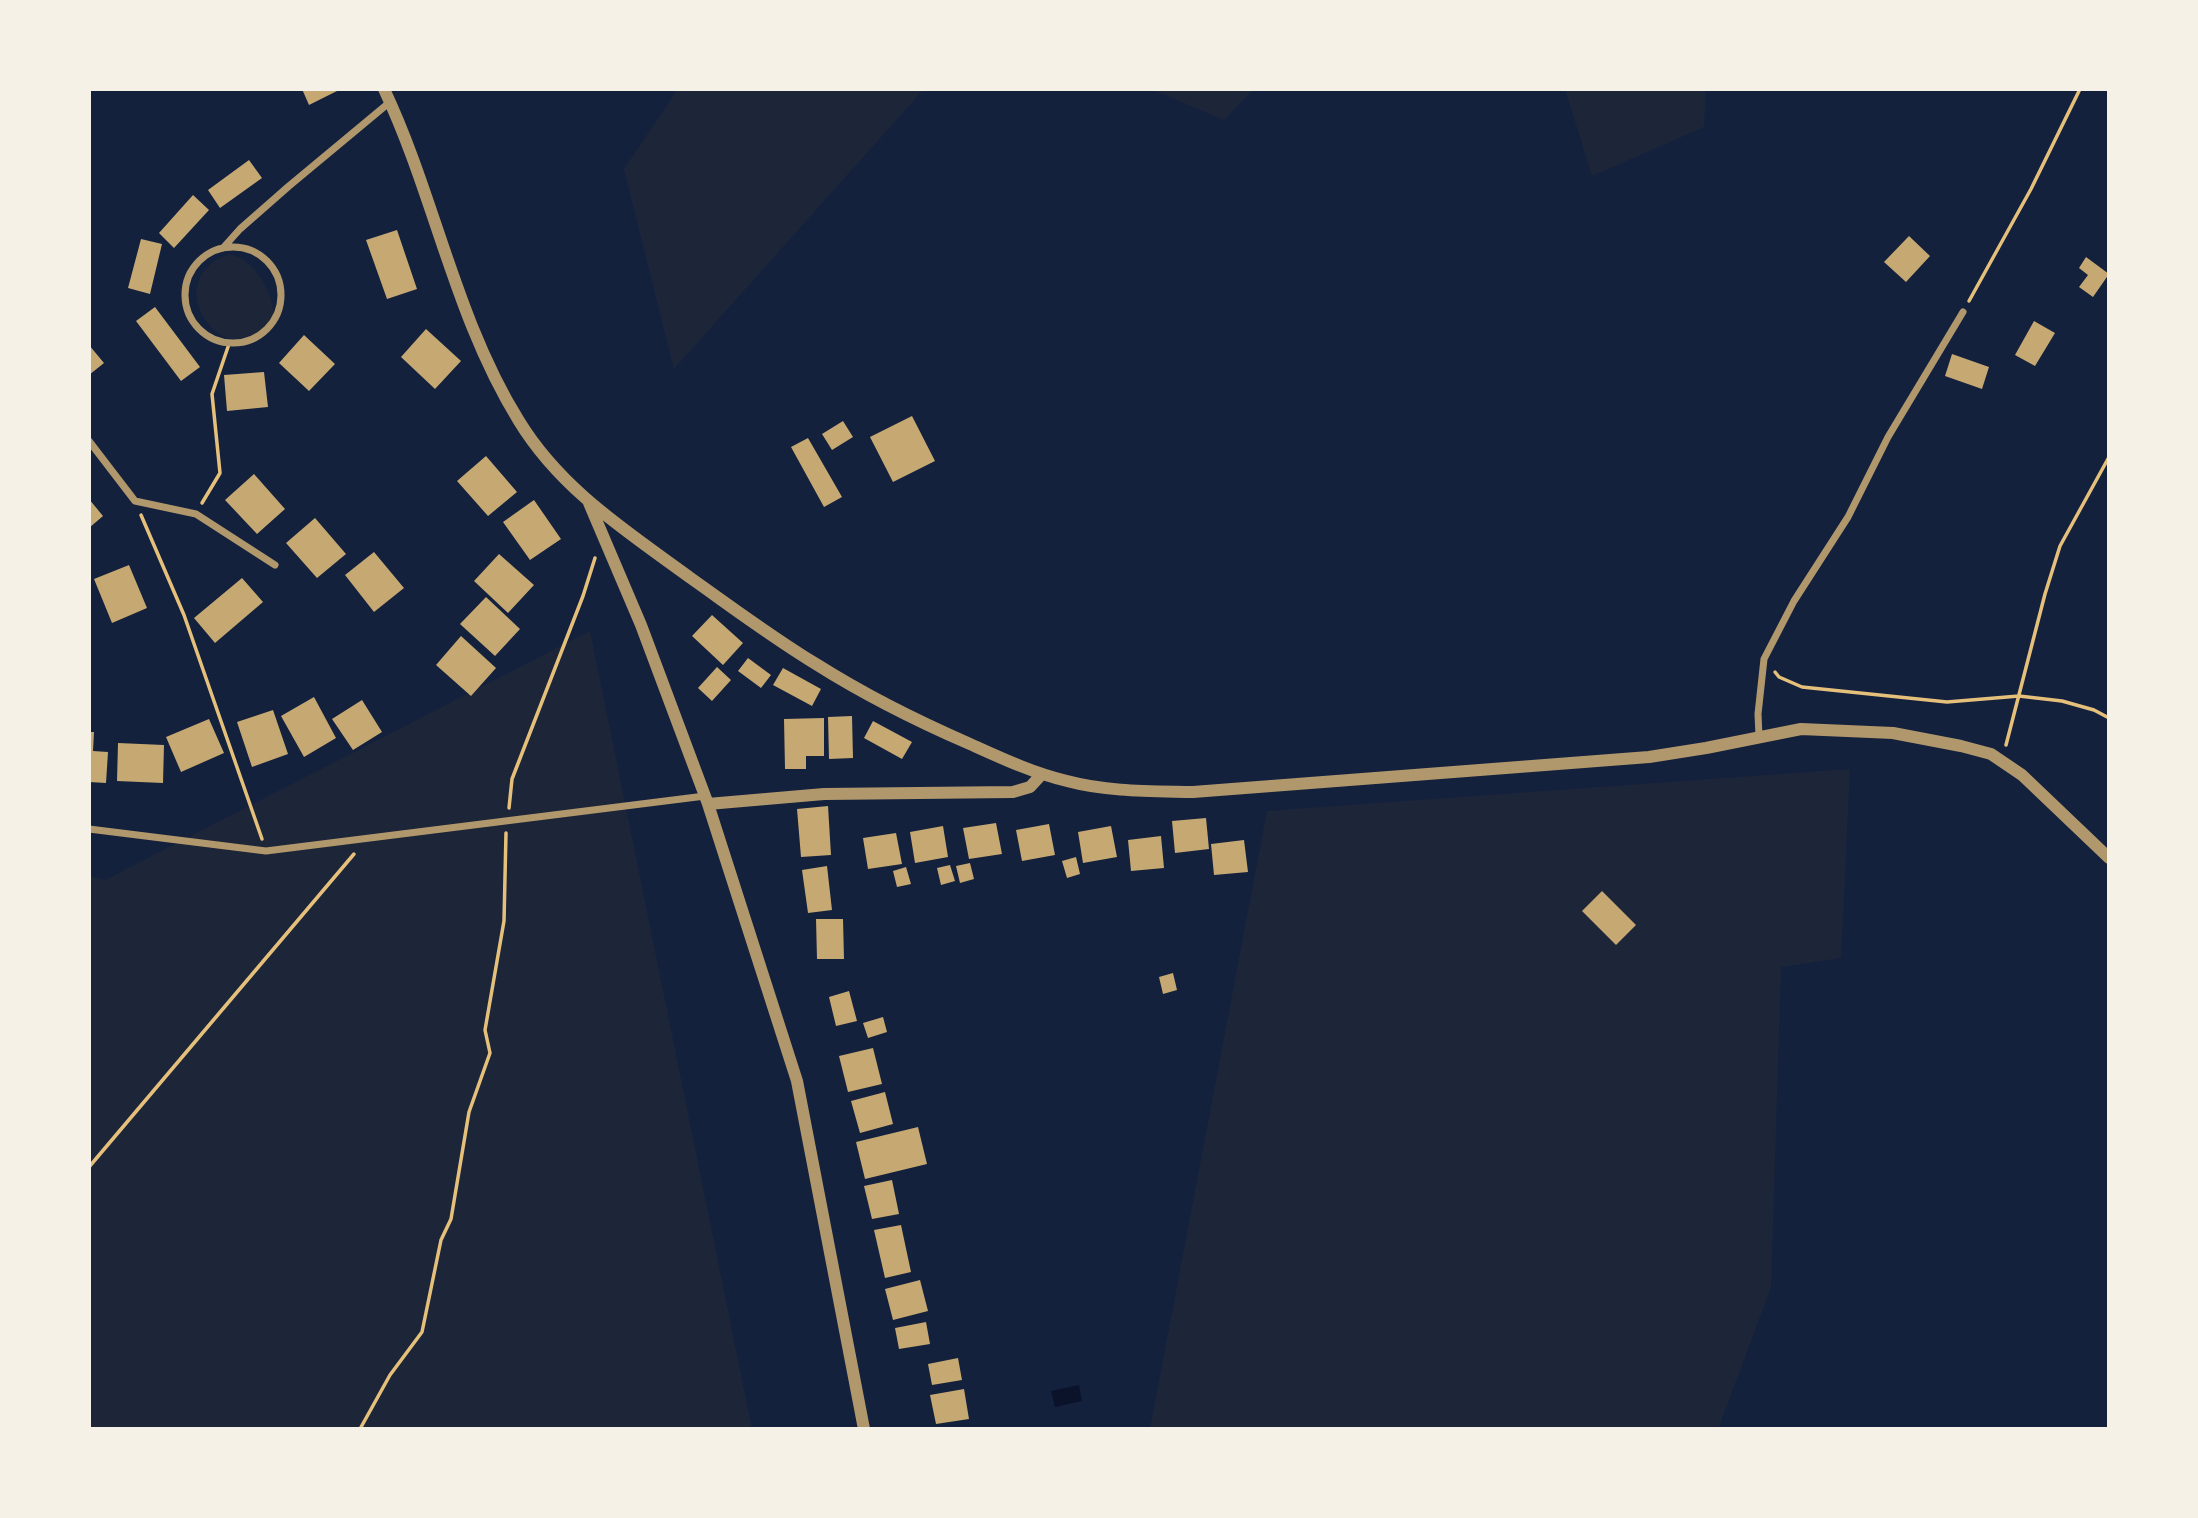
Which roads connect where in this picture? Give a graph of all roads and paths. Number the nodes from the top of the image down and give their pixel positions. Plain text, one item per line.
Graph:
1 (384, 89) edge
2 (2080, 89) edge
3 (390, 102) junction
4 (223, 248) junction
5 (1963, 312) joint
6 (229, 344) junction
7 (89, 441) edge
8 (2109, 457) edge
9 (135, 501) junction
10 (589, 503) junction
11 (196, 514) junction
12 (602, 536) junction
13 (275, 565) dead end
14 (1765, 659) junction
15 (2019, 696) junction
16 (2109, 718) edge
17 (1759, 736) junction
18 (2002, 760) junction
19 (1042, 774) junction
20 (707, 800) junction
21 (507, 822) junction
22 (89, 829) edge
23 (367, 839) junction
24 (266, 851) junction
25 (2109, 858) edge
26 (89, 1167) edge
27 (360, 1429) edge
28 (864, 1429) edge

1 - 3 street
2 - 5 path
3 - 4 street
3 - 10 street
4 - 6 street
4 - 6 street
5 - 14 street
6 - 11 path
7 - 9 street
8 - 15 path
9 - 11 street
9 - 24 path
10 - 12 street
10 - 19 street
11 - 13 street
12 - 20 street
12 - 21 path
14 - 15 path
14 - 17 street
15 - 16 path
15 - 18 path
17 - 18 street
17 - 19 street
18 - 25 street
19 - 20 street
20 - 21 street
20 - 28 street
21 - 23 street
21 - 27 path
22 - 24 street
23 - 24 street
23 - 26 path

